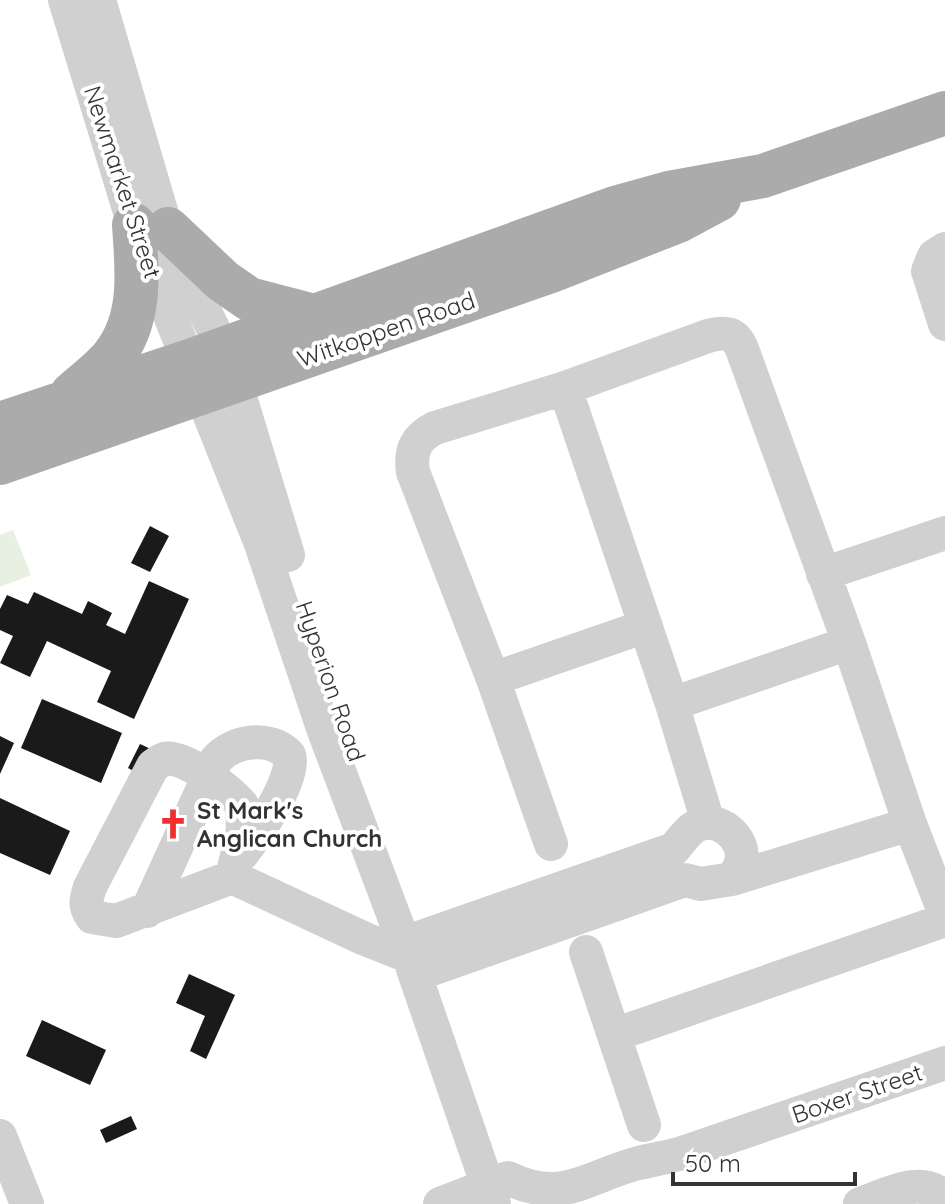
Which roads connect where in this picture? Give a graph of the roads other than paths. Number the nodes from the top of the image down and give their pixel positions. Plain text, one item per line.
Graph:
1 (65, 0) edge
2 (99, 0) edge
3 (945, 113) edge
4 (763, 176) junction
5 (151, 227) junction
6 (945, 249) edge
7 (314, 316) junction
8 (945, 324) edge
9 (211, 371) junction
10 (565, 388) junction
11 (61, 403) junction
12 (0, 424) edge
13 (0, 463) edge
14 (945, 533) edge
15 (823, 574) junction
16 (646, 626) junction
17 (849, 643) junction
18 (493, 679) junction
19 (672, 704) junction
20 (208, 776) junction
21 (708, 822) junction
22 (910, 824) junction
23 (551, 844) dead end
24 (234, 870) junction
25 (732, 879) junction
26 (580, 899) junction
27 (147, 911) junction
28 (945, 914) edge
29 (945, 920) edge
30 (586, 952) dead end
31 (416, 956) junction
32 (614, 1035) junction
33 (945, 1063) edge
34 (644, 1125) dead end
35 (0, 1136) edge
36 (679, 1154) junction
37 (502, 1193) edge
38 (945, 1199) edge
39 (22, 1203) edge
40 (440, 1204) edge
41 (565, 1204) edge
42 (860, 1204) edge

1 - 5 street, Newmarket Street
2 - 5 street, Newmarket Street
3 - 4 main road, Witkoppen Road
4 - 7 main road, Witkoppen Road
4 - 9 main road, Witkoppen Road
5 - 7 main road
5 - 9 street, Newmarket Street
5 - 11 main road
6 - 8 street
7 - 9 main road, Witkoppen Road
9 - 11 main road, Witkoppen Road
9 - 13 main road, Witkoppen Road
9 - 31 street, Hyperion Road
10 - 15 street
10 - 16 street
10 - 18 street
11 - 12 main road, Witkoppen Road
14 - 15 street
15 - 17 street
16 - 18 street
16 - 19 street
17 - 19 street
17 - 22 street
18 - 23 street
19 - 21 street
20 - 24 street
20 - 24 street
20 - 27 street
20 - 27 street
21 - 25 street
21 - 26 street
22 - 25 street
22 - 28 street
24 - 27 street
24 - 31 street
25 - 26 street
26 - 31 street
29 - 32 street
30 - 32 street
31 - 37 street, Hyperion Road
32 - 34 street
33 - 36 street, Boxer Street
35 - 39 street
36 - 37 street, Boxer Street
36 - 41 street, Boxer Street
37 - 40 street
38 - 42 street

